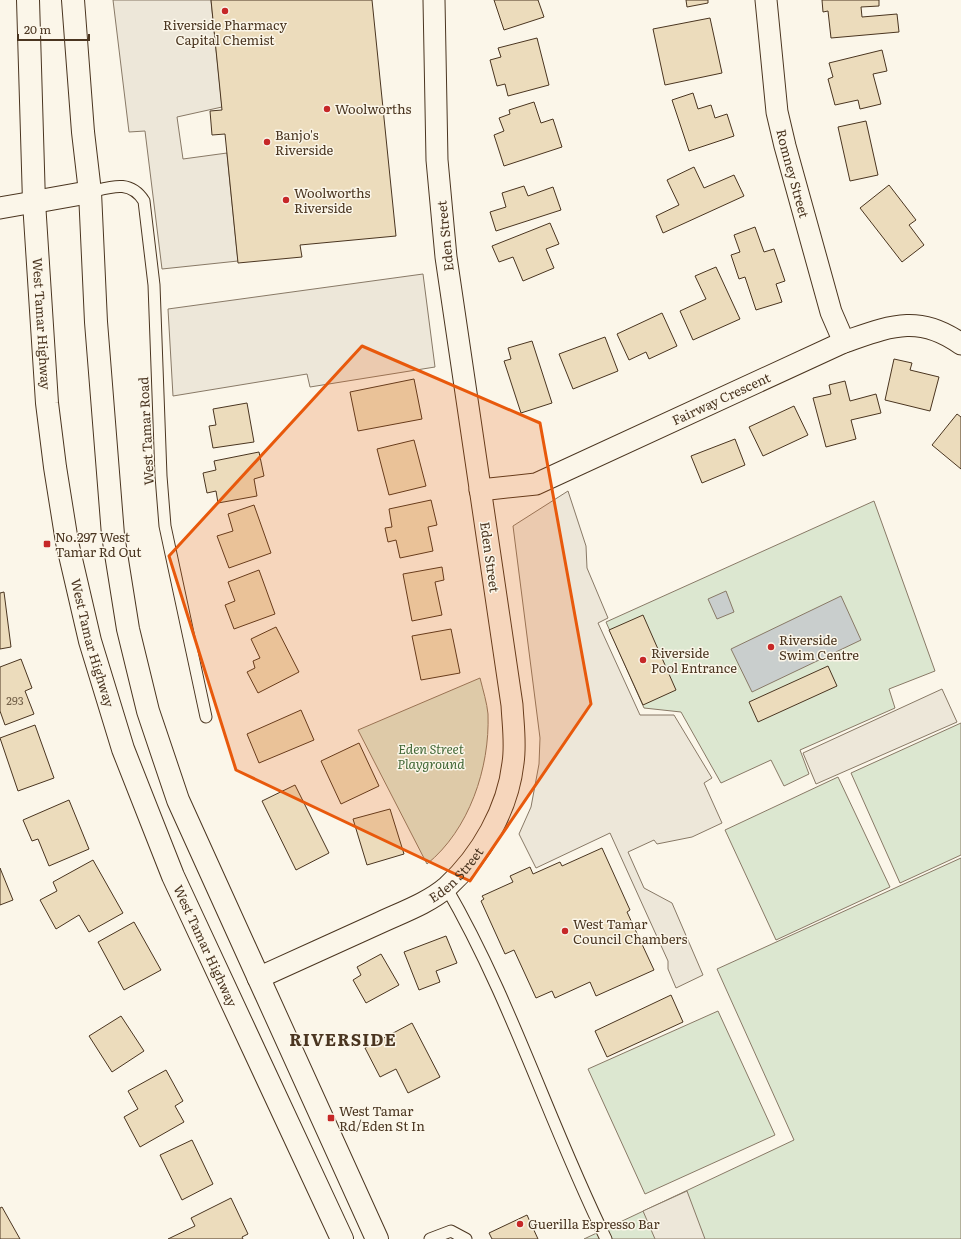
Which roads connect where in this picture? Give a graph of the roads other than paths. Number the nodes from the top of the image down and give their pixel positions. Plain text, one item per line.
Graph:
1 (28, 0) edge
2 (73, 0) edge
3 (434, 0) edge
4 (766, 0) edge
5 (90, 192) junction
6 (34, 202) junction
7 (0, 208) edge
8 (844, 342) junction
9 (961, 344) edge
10 (480, 490) junction
11 (206, 717) dead end
12 (446, 887) junction
13 (258, 978) junction
14 (342, 1239) edge
15 (377, 1239) edge
16 (430, 1239) edge
17 (466, 1239) edge
18 (606, 1239) edge

1 - 6 highway, West Tamar Highway
2 - 5 highway
3 - 10 street, Eden Street
4 - 8 street, Romney Street
5 - 6 highway
5 - 11 lane, West Tamar Road
5 - 13 highway
6 - 7 street
6 - 14 highway, West Tamar Highway
8 - 9 street, Fairway Crescent
8 - 10 street, Fairway Crescent
10 - 12 street, Eden Street
12 - 13 street, Eden Street
12 - 18 lane
13 - 15 highway
16 - 17 lane

